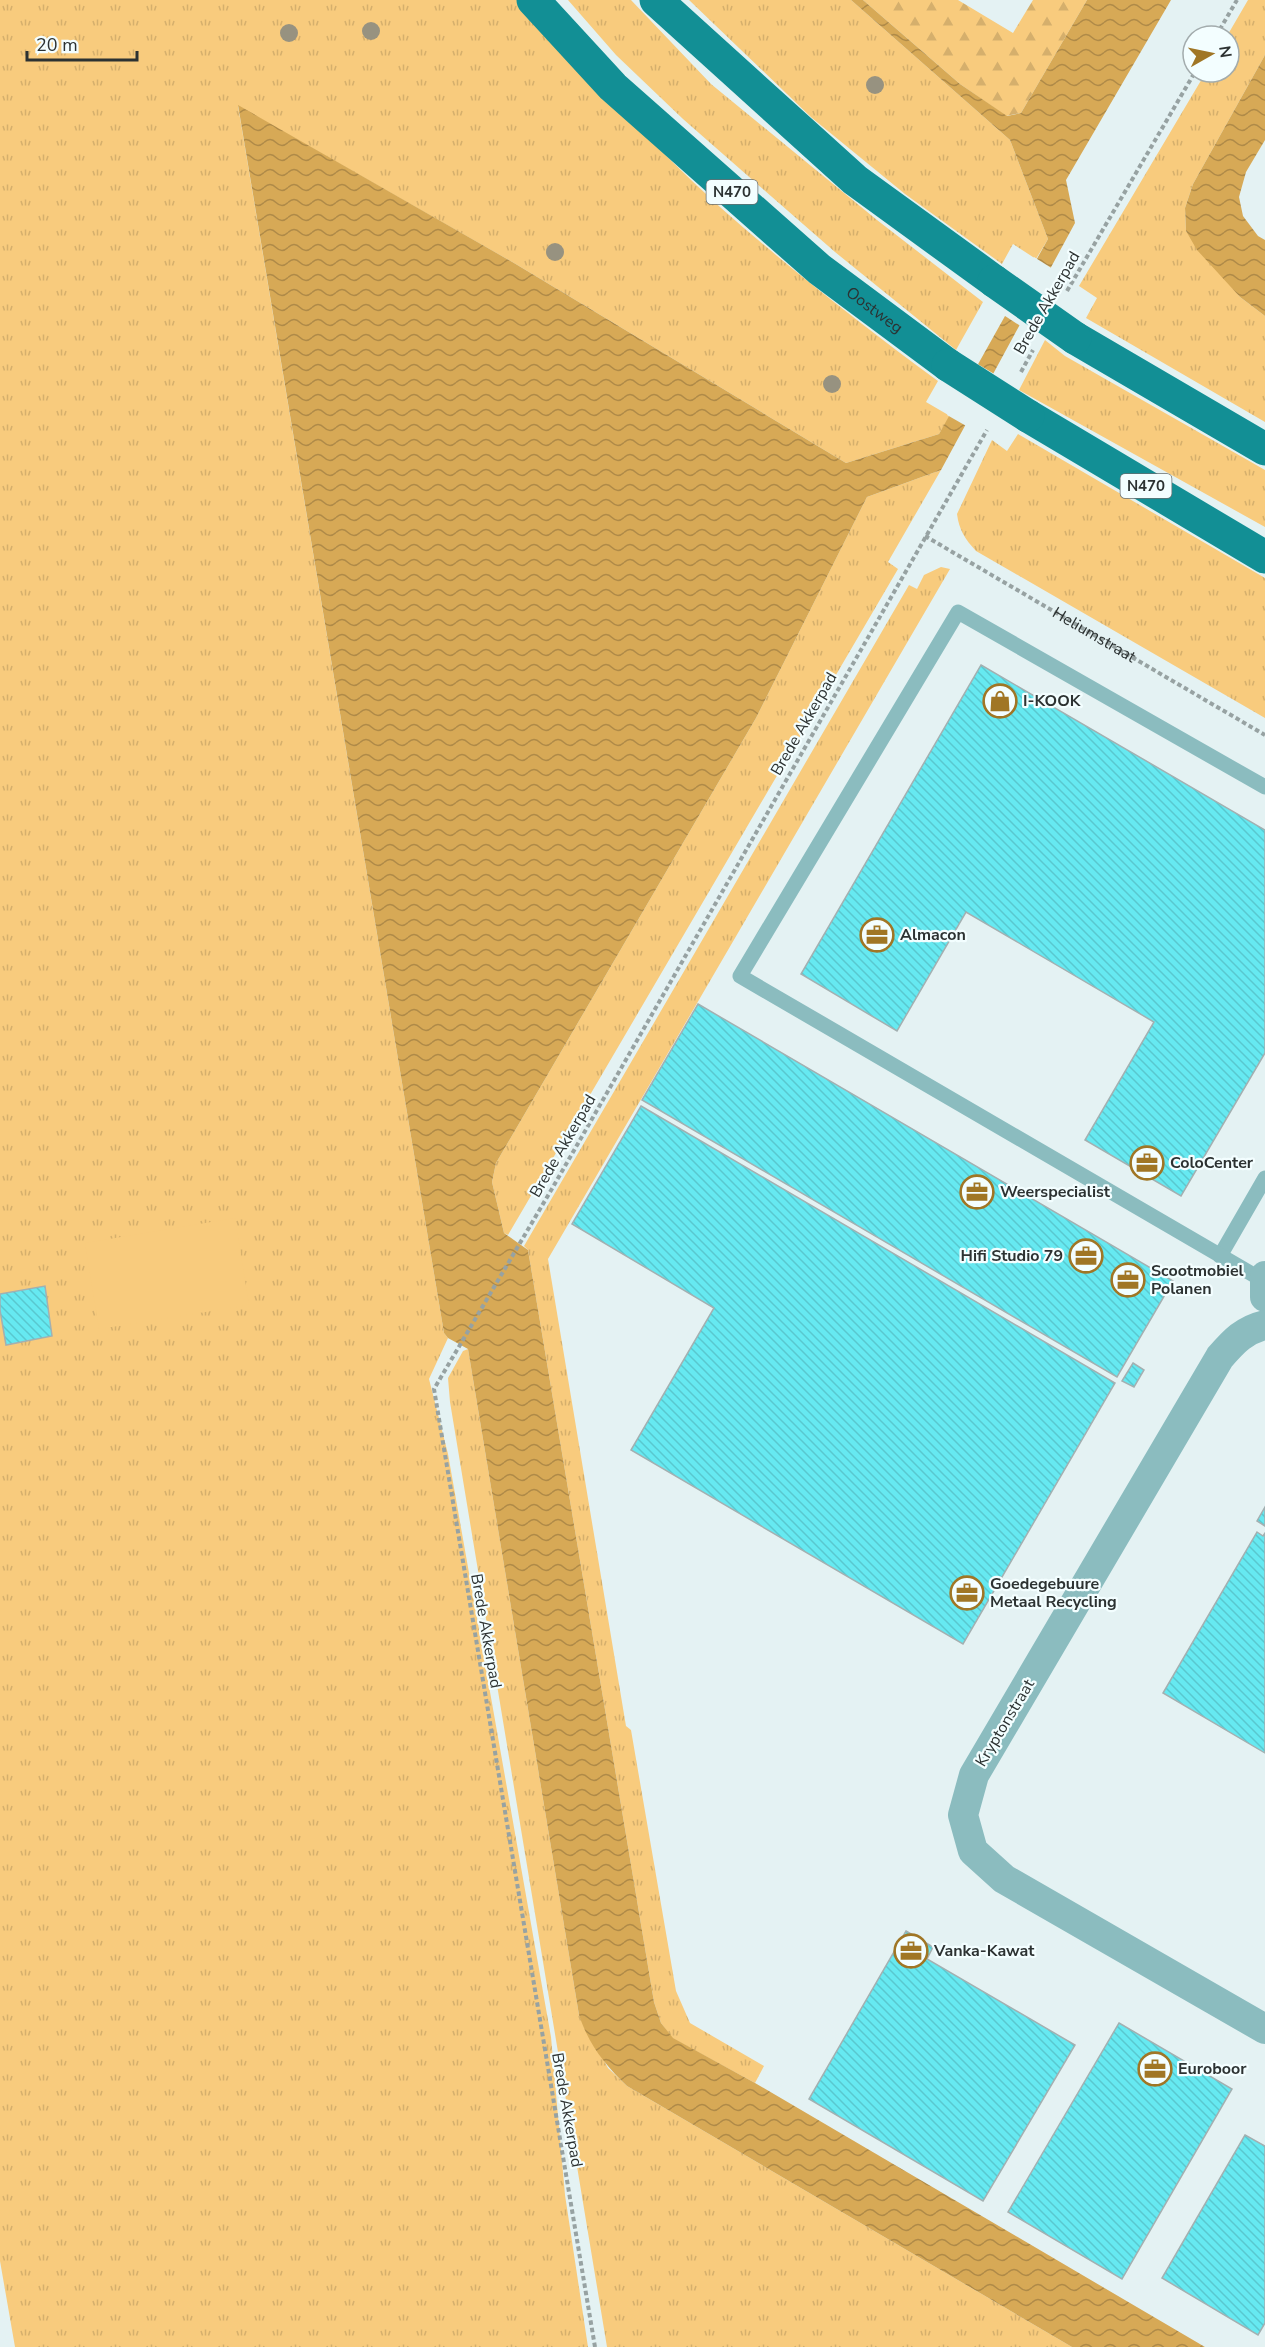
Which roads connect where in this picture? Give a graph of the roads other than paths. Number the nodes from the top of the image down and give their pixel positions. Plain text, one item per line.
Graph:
1 (533, 0) edge
2 (656, 0) edge
3 (1265, 449) edge
4 (1265, 557) edge
5 (1265, 787) edge
6 (1265, 1178) edge
7 (1220, 1256) junction
8 (1265, 1285) edge
9 (1265, 1325) edge
10 (1265, 2029) edge

1 - 4 main road, Oostweg / N470, bridge
2 - 3 main road, bridge
5 - 7 lane
6 - 7 lane
7 - 8 lane
9 - 10 street, Kryptonstraat

